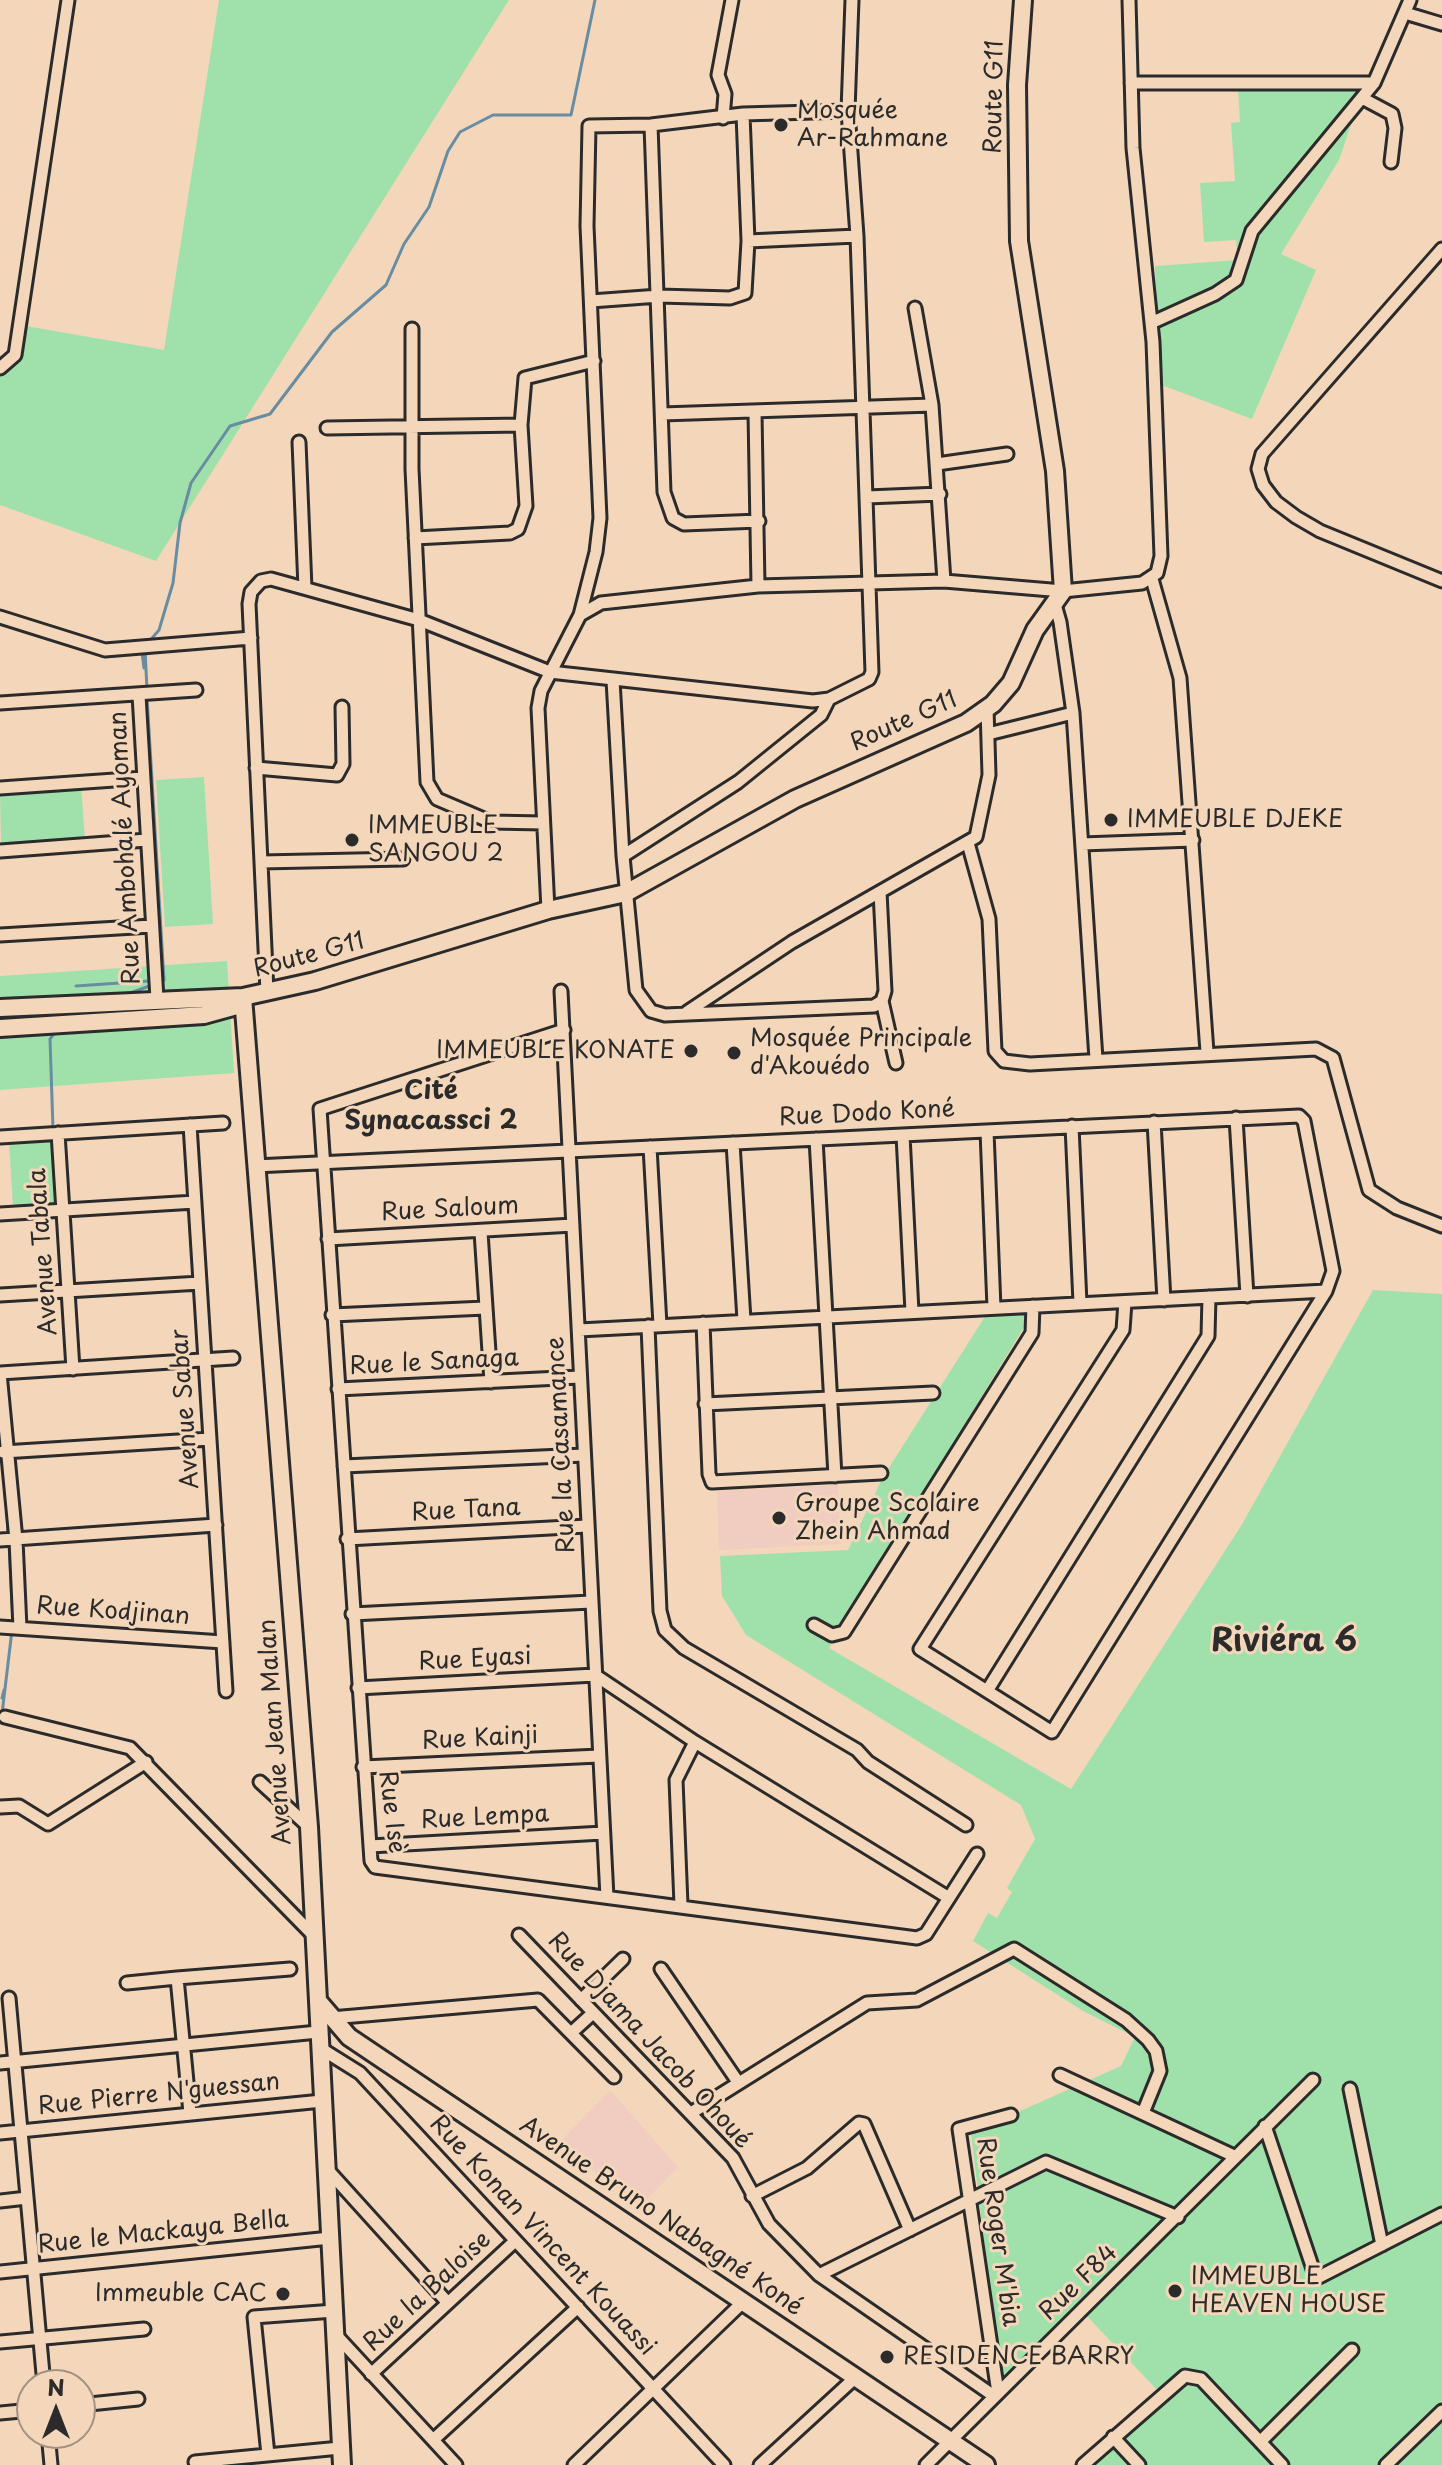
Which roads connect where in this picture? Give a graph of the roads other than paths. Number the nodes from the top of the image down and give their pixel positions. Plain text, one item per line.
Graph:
1 (68, 0) edge
2 (732, 0) edge
3 (852, 0) edge
4 (1023, 0) edge
5 (1129, 0) edge
6 (1410, 0) edge
7 (1405, 13) junction
8 (1442, 24) edge
9 (1131, 83) junction
10 (1374, 83) junction
11 (1362, 98) junction
12 (848, 111) junction
13 (743, 114) junction
14 (723, 118) junction
15 (651, 125) junction
16 (1391, 162) dead end
17 (857, 236) junction
18 (748, 241) junction
19 (1442, 249) edge
20 (659, 296) junction
21 (591, 301) junction
22 (915, 308) dead end
23 (1151, 323) junction
24 (412, 329) dead end
25 (594, 361) junction
26 (0, 368) edge
27 (932, 405) junction
28 (863, 407) junction
29 (755, 413) junction
30 (662, 414) junction
31 (521, 425) junction
32 (327, 428) dead end
33 (412, 428) junction
34 (299, 442) dead end
35 (1007, 454) dead end
36 (937, 464) junction
37 (940, 494) junction
38 (867, 497) junction
39 (759, 521) junction
40 (415, 538) junction
41 (1152, 579) junction
42 (944, 581) junction
43 (1442, 581) edge
44 (869, 582) junction
45 (758, 586) junction
46 (305, 588) junction
47 (1058, 596) junction
48 (580, 615) junction
49 (0, 617) edge
50 (419, 620) junction
51 (251, 638) junction
52 (550, 672) junction
53 (613, 680) junction
54 (196, 690) dead end
55 (139, 695) junction
56 (829, 699) junction
57 (0, 703) edge
58 (342, 707) dead end
59 (987, 708) junction
60 (1073, 713) junction
61 (988, 734) junction
62 (256, 768) junction
63 (143, 778) junction
64 (0, 788) edge
65 (543, 823) junction
66 (147, 840) junction
67 (1193, 840) junction
68 (968, 843) junction
69 (1082, 844) junction
70 (0, 851) edge
71 (623, 856) junction
72 (403, 859) dead end
73 (261, 862) junction
74 (880, 892) junction
75 (626, 893) junction
76 (548, 910) junction
77 (152, 926) junction
78 (0, 935) edge
79 (561, 991) dead end
80 (267, 992) junction
81 (243, 997) junction
82 (157, 999) junction
83 (882, 1001) junction
84 (0, 1008) edge
85 (686, 1013) junction
86 (0, 1028) edge
87 (564, 1030) junction
88 (1207, 1052) junction
89 (1096, 1059) junction
90 (896, 1063) dead end
91 (1236, 1118) junction
92 (1154, 1122) junction
93 (223, 1123) dead end
94 (190, 1125) junction
95 (1072, 1126) junction
96 (987, 1131) junction
97 (58, 1133) junction
98 (903, 1135) junction
99 (0, 1137) edge
100 (816, 1139) junction
101 (733, 1143) junction
102 (650, 1147) junction
103 (570, 1151) junction
104 (324, 1162) junction
105 (255, 1166) junction
106 (195, 1202) junction
107 (63, 1210) junction
108 (0, 1214) edge
109 (573, 1225) junction
110 (1442, 1226) edge
111 (481, 1232) junction
112 (328, 1239) junction
113 (200, 1283) junction
114 (69, 1291) junction
115 (1326, 1291) junction
116 (0, 1295) edge
117 (1247, 1296) junction
118 (1209, 1297) junction
119 (1164, 1300) junction
120 (1125, 1302) junction
121 (1080, 1303) junction
122 (1033, 1306) junction
123 (485, 1308) junction
124 (994, 1308) junction
125 (912, 1312) junction
126 (332, 1315) junction
127 (828, 1316) junction
128 (744, 1320) junction
129 (703, 1323) junction
130 (654, 1325) junction
131 (579, 1330) junction
132 (233, 1358) dead end
133 (205, 1360) junction
134 (73, 1369) junction
135 (0, 1373) edge
136 (580, 1377) junction
137 (491, 1382) junction
138 (338, 1389) junction
139 (933, 1393) dead end
140 (832, 1398) junction
141 (705, 1404) junction
142 (210, 1439) junction
143 (4, 1452) edge
144 (584, 1455) junction
145 (344, 1466) junction
146 (881, 1473) dead end
147 (835, 1476) junction
148 (216, 1525) junction
149 (587, 1526) junction
150 (347, 1539) junction
151 (0, 1540) edge
152 (16, 1540) junction
153 (591, 1602) junction
154 (352, 1614) junction
155 (814, 1625) dead end
156 (0, 1627) edge
157 (20, 1628) junction
158 (223, 1642) junction
159 (595, 1675) junction
160 (358, 1688) junction
161 (226, 1691) dead end
162 (987, 1691) junction
163 (5, 1717) dead end
164 (695, 1742) junction
165 (599, 1756) junction
166 (146, 1762) junction
167 (363, 1767) junction
168 (260, 1782) dead end
169 (0, 1807) edge
170 (966, 1825) dead end
171 (309, 1827) junction
172 (603, 1833) junction
173 (370, 1846) junction
174 (977, 1854) dead end
175 (607, 1897) junction
176 (949, 1898) junction
177 (681, 1905) junction
178 (313, 1935) junction
179 (519, 1935) dead end
180 (623, 1959) dead end
181 (290, 1969) dead end
182 (661, 1969) dead end
183 (177, 1978) junction
184 (127, 1983) dead end
185 (9, 1998) dead end
186 (581, 2000) junction
187 (318, 2001) junction
188 (593, 2013) junction
189 (330, 2018) junction
190 (571, 2033) junction
191 (319, 2040) junction
192 (184, 2045) junction
193 (14, 2061) junction
194 (0, 2063) edge
195 (1060, 2075) dead end
196 (614, 2077) dead end
197 (1313, 2080) dead end
198 (738, 2082) junction
199 (1350, 2089) dead end
200 (322, 2101) junction
201 (190, 2113) junction
202 (691, 2113) junction
203 (1143, 2113) junction
204 (1011, 2115) dead end
205 (1265, 2126) junction
206 (21, 2131) junction
207 (0, 2133) edge
208 (1234, 2156) junction
209 (326, 2168) junction
210 (752, 2196) junction
211 (27, 2198) junction
212 (971, 2199) junction
213 (0, 2201) edge
214 (1442, 2214) edge
215 (1178, 2217) junction
216 (910, 2230) junction
217 (330, 2238) junction
218 (514, 2242) junction
219 (1382, 2245) junction
220 (34, 2269) junction
221 (0, 2272) edge
222 (819, 2275) junction
223 (743, 2302) junction
224 (448, 2303) junction
225 (578, 2307) junction
226 (334, 2311) junction
227 (144, 2329) dead end
228 (336, 2335) junction
229 (40, 2338) junction
230 (0, 2342) edge
231 (1352, 2350) dead end
232 (43, 2369) edge
233 (371, 2374) junction
234 (857, 2376) junction
235 (654, 2388) junction
236 (996, 2395) junction
237 (138, 2399) dead end
238 (96, 2403) edge
239 (1442, 2411) edge
240 (1113, 2437) junction
241 (952, 2439) junction
242 (433, 2440) junction
243 (1261, 2441) junction
244 (268, 2455) junction
245 (341, 2457) edge
246 (195, 2462) dead end
247 (580, 2463) edge
248 (456, 2465) edge
249 (724, 2465) edge
250 (760, 2465) edge
251 (926, 2465) edge
252 (986, 2465) edge
253 (1083, 2465) edge
254 (1139, 2465) edge
255 (1282, 2465) edge
256 (1386, 2465) edge

1 - 26 street
2 - 14 street
3 - 12 street
4 - 47 street, Route G11
5 - 9 street
6 - 7 street
7 - 8 street
7 - 10 street
9 - 10 street
9 - 23 street
10 - 11 street
11 - 16 street
11 - 23 street
12 - 13 street
12 - 17 street
13 - 14 street
13 - 18 street
14 - 15 street
15 - 20 street
15 - 21 street
17 - 18 street
17 - 28 street
18 - 20 street
19 - 43 street
20 - 21 street
20 - 30 street
21 - 25 street
22 - 27 street
23 - 41 street
24 - 33 street
25 - 31 street
25 - 48 street
27 - 28 street
27 - 36 street
28 - 29 street
28 - 38 street
29 - 30 street
29 - 39 street
30 - 39 street
31 - 33 street
31 - 40 street
32 - 33 street
33 - 40 street
34 - 46 street
35 - 36 street
36 - 37 street
37 - 38 street
37 - 42 street
38 - 44 street
39 - 45 street
40 - 50 street
41 - 47 street
41 - 67 street
42 - 44 street
42 - 47 street
44 - 45 street
44 - 56 street
45 - 48 street
46 - 50 street
46 - 51 street
47 - 59 street, Route G11
47 - 60 street
48 - 52 street
49 - 51 street
50 - 52 street
50 - 65 street
51 - 62 street
52 - 53 street
52 - 65 street
53 - 56 street
53 - 71 street
54 - 55 street
55 - 57 street
55 - 63 street, Rue Ambohalé Ayoman
56 - 71 street
58 - 62 street
59 - 61 street
59 - 75 street, Route G11
60 - 61 street
60 - 69 street
61 - 68 street
62 - 73 street
63 - 64 street
63 - 66 street, Rue Ambohalé Ayoman
65 - 76 street
66 - 70 street
66 - 77 street, Rue Ambohalé Ayoman
67 - 69 street
67 - 88 street
68 - 74 street
68 - 89 street
69 - 89 street
71 - 75 street
72 - 73 street
73 - 80 street
74 - 83 street
74 - 85 street
75 - 76 street, Route G11
75 - 85 street
76 - 80 street, Route G11
77 - 78 street
77 - 82 street, Rue Ambohalé Ayoman
79 - 87 street, Rue la Casamance
80 - 81 street, Route G11
81 - 82 street
81 - 86 street
81 - 105 street, Avenue Jean Malan
82 - 84 street
83 - 85 street
83 - 90 street
87 - 103 street, Rue la Casamance
87 - 104 street, Rue Isè
88 - 89 street
88 - 110 street
91 - 92 street, Rue Dodo Koné
91 - 115 street, Rue Dodo Koné
91 - 117 street
92 - 95 street, Rue Dodo Koné
92 - 119 street
93 - 94 street
94 - 97 street
94 - 106 street, Avenue Sabar
95 - 96 street, Rue Dodo Koné
95 - 121 street
96 - 98 street, Rue Dodo Koné
96 - 124 street
97 - 99 street
97 - 107 street, Avenue Tabala
98 - 100 street, Rue Dodo Koné
98 - 125 street
100 - 101 street, Rue Dodo Koné
100 - 127 street
101 - 102 street, Rue Dodo Koné
101 - 128 street
102 - 103 street, Rue Dodo Koné
102 - 130 street
103 - 104 street, Rue Dodo Koné
103 - 109 street, Rue la Casamance
104 - 105 street, Rue Dodo Koné
104 - 112 street, Rue Isè
105 - 171 street, Avenue Jean Malan
106 - 107 street
106 - 113 street, Avenue Sabar
107 - 108 street
107 - 114 street, Avenue Tabala
109 - 111 street, Rue Saloum
109 - 131 street, Rue la Casamance
111 - 112 street, Rue Saloum
111 - 123 street
112 - 126 street, Rue Isè
113 - 114 street
113 - 133 street, Avenue Sabar
114 - 116 street
114 - 134 street, Avenue Tabala
115 - 117 street
115 - 162 street
117 - 118 street
118 - 119 street
118 - 162 street
119 - 120 street
120 - 121 street
120 - 162 street
121 - 122 street
122 - 124 street
122 - 155 street
123 - 126 street
123 - 137 street
124 - 125 street
125 - 127 street
126 - 138 street, Rue Isè
127 - 128 street
127 - 140 street
128 - 129 street
129 - 130 street
129 - 141 street
130 - 131 street
130 - 170 street
131 - 136 street, Rue la Casamance
132 - 133 street
133 - 134 street
133 - 142 street, Avenue Sabar
134 - 135 street
135 - 143 street
136 - 137 street, Rue le Sanaga
136 - 144 street, Rue la Casamance
137 - 138 street, Rue le Sanaga
138 - 145 street, Rue Isè
139 - 140 street
140 - 141 street
140 - 147 street
141 - 147 street
142 - 143 street
142 - 148 street, Avenue Sabar
143 - 152 street
144 - 145 street
144 - 149 street, Rue la Casamance
145 - 150 street, Rue Isè
146 - 147 street
148 - 152 street
148 - 158 street, Avenue Sabar
149 - 150 street, Rue Tana
149 - 153 street, Rue la Casamance
150 - 154 street, Rue Isè
151 - 152 street
152 - 157 street
153 - 154 street
153 - 159 street, Rue la Casamance
154 - 160 street, Rue Isè
156 - 157 street, Rue Kodjinan
157 - 158 street, Rue Kodjinan
158 - 161 street, Avenue Sabar
159 - 160 street, Rue Eyasi
159 - 164 street
159 - 165 street, Rue la Casamance
160 - 167 street, Rue Isè
163 - 166 street
164 - 176 street
164 - 177 street
165 - 167 street, Rue Kainji
165 - 172 street, Rue la Casamance
166 - 169 street
166 - 178 street
167 - 173 street, Rue Isè
168 - 171 street
171 - 178 street, Avenue Jean Malan
172 - 173 street, Rue Lempa
172 - 175 street, Rue la Casamance
173 - 175 street, Rue Isè
174 - 176 street, Rue Isè
175 - 177 street, Rue Isè
176 - 177 street, Rue Isè
178 - 187 street, Avenue Jean Malan
179 - 186 street, Rue Djama Jacob Ohoué
180 - 186 street
181 - 183 street
182 - 198 street
183 - 184 street
183 - 192 street
185 - 193 street
186 - 188 street, Rue Djama Jacob Ohoué
187 - 189 street, Avenue Bruno Nabagné Koné
187 - 191 street, Avenue Jean Malan
188 - 190 street
188 - 202 street, Rue Djama Jacob Ohoué
189 - 190 street
189 - 223 street, Avenue Bruno Nabagné Koné
190 - 196 street
191 - 192 street
191 - 200 street, Avenue Jean Malan
191 - 218 street, Rue Konan Vincent Kouassi
192 - 193 street
192 - 201 street
193 - 194 street
193 - 206 street
195 - 203 street
197 - 205 street, Rue F84
198 - 202 street
198 - 203 street
199 - 219 street
200 - 201 street, Rue Pierre N'guessan
200 - 209 street, Avenue Jean Malan
201 - 206 street, Rue Pierre N'guessan
202 - 210 street, Rue Djama Jacob Ohoué
203 - 208 street
204 - 212 street, Rue Roger M'bia
205 - 208 street, Rue F84
205 - 219 street
206 - 207 street, Rue Pierre N'guessan
206 - 211 street
208 - 215 street, Rue F84
209 - 217 street, Avenue Jean Malan
209 - 224 street
210 - 216 street
210 - 222 street, Rue Djama Jacob Ohoué
211 - 213 street
211 - 220 street
212 - 215 street
212 - 216 street
212 - 236 street, Rue Roger M'bia
214 - 219 street
215 - 236 street, Rue F84
216 - 222 street
217 - 220 street, Rue le Mackaya Bella
217 - 226 street, Avenue Jean Malan
218 - 224 street, Rue la Baloise
218 - 225 street, Rue Konan Vincent Kouassi
220 - 221 street, Rue le Mackaya Bella
220 - 229 street
222 - 236 street, Rue Djama Jacob Ohoué
223 - 234 street, Avenue Bruno Nabagné Koné
223 - 235 street
224 - 233 street, Rue la Baloise
225 - 235 street, Rue Konan Vincent Kouassi
225 - 242 street
226 - 228 street, Avenue Jean Malan
226 - 244 street
227 - 229 street
228 - 233 street
228 - 245 street, Avenue Jean Malan
229 - 230 street
229 - 232 street
231 - 243 street
233 - 242 street
234 - 241 street, Avenue Bruno Nabagné Koné
234 - 250 street
235 - 247 street
235 - 249 street, Rue Konan Vincent Kouassi
236 - 241 street, Rue F84
237 - 238 street
239 - 256 street
240 - 243 street
240 - 253 street
240 - 254 street
241 - 251 street, Rue F84
241 - 252 street, Avenue Bruno Nabagné Koné
242 - 248 street
243 - 255 street
244 - 245 street
244 - 246 street

